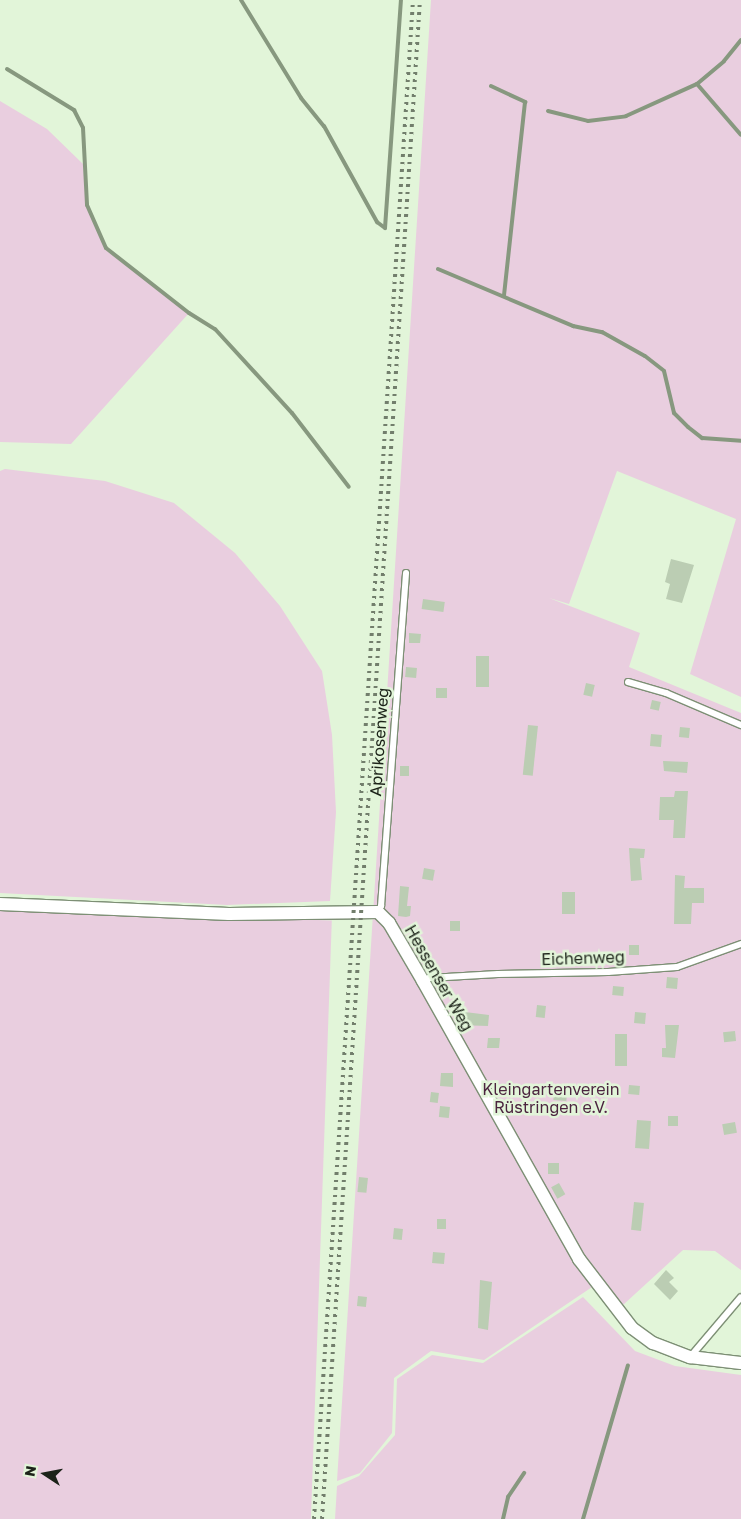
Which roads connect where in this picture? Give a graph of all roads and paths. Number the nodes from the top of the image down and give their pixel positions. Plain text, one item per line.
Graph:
1 (406, 573) dead end
2 (628, 682) dead end
3 (741, 725) edge
4 (0, 904) edge
5 (378, 912) junction
6 (741, 944) edge
7 (423, 981) junction
8 (741, 1297) edge
9 (690, 1357) junction
10 (741, 1363) edge

1 - 5 lane, Aprikosenweg
2 - 3 lane
4 - 5 street
5 - 7 street, Hessenser Weg
6 - 7 lane, Eichenweg
7 - 9 street, Hessenser Weg
8 - 9 lane
9 - 10 street, Hessenser Weg

